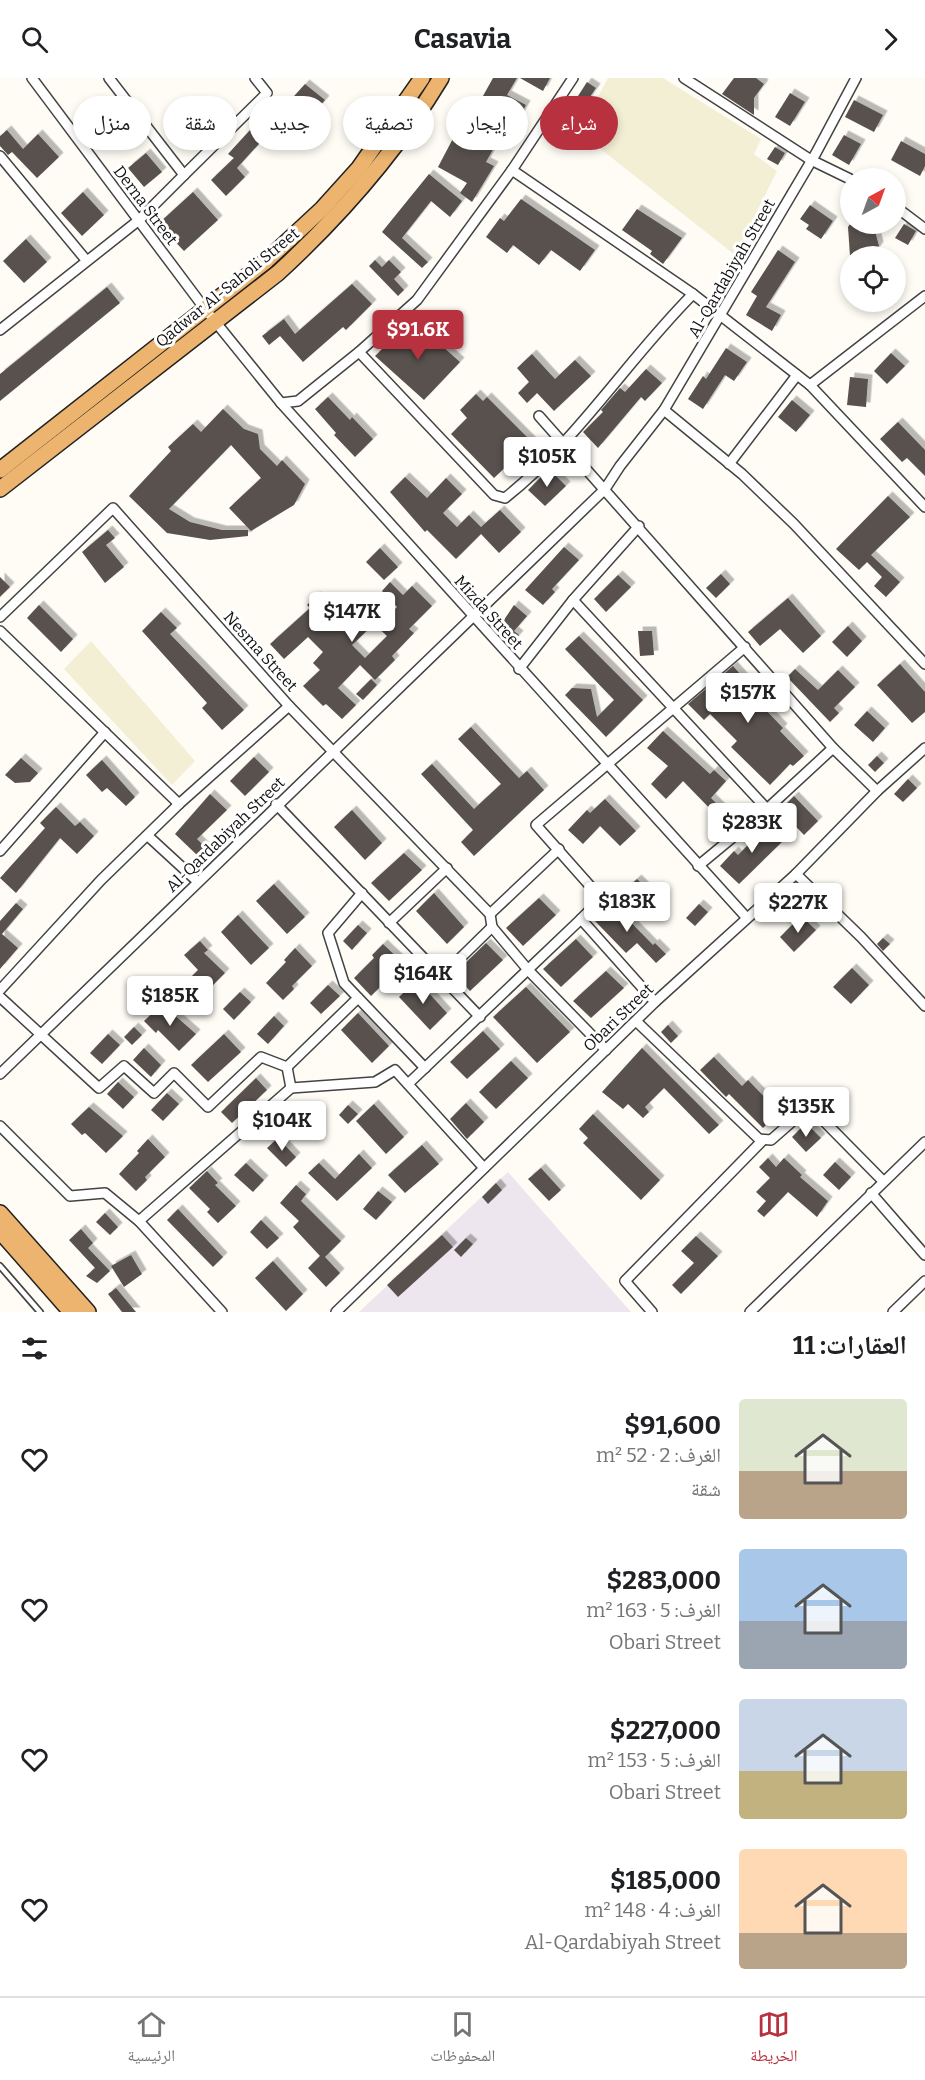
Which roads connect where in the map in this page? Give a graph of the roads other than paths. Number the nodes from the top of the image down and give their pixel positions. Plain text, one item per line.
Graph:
1 (32, 78) edge
2 (108, 78) edge
3 (255, 78) edge
4 (422, 78) edge
5 (441, 78) edge
6 (573, 78) edge
7 (684, 78) edge
8 (856, 78) edge
9 (0, 156) edge
10 (811, 160) junction
11 (512, 170) junction
12 (840, 174) edge
13 (184, 175) junction
14 (906, 215) edge
15 (139, 220) junction
16 (925, 229) edge
17 (86, 260) junction
18 (693, 294) junction
19 (925, 296) edge
20 (205, 309) junction
21 (720, 314) junction
22 (215, 322) junction
23 (0, 330) edge
24 (359, 352) junction
25 (797, 375) junction
26 (810, 385) junction
27 (282, 403) junction
28 (664, 411) junction
29 (539, 416) dead end
30 (563, 442) junction
31 (729, 464) junction
32 (0, 470) edge
33 (0, 489) edge
34 (605, 489) junction
35 (925, 507) edge
36 (639, 526) junction
37 (573, 600) junction
38 (471, 615) junction
39 (0, 617) edge
40 (0, 632) edge
41 (745, 647) junction
42 (925, 664) edge
43 (519, 669) junction
44 (289, 706) junction
45 (673, 706) junction
46 (105, 732) junction
47 (834, 748) junction
48 (925, 748) edge
49 (333, 752) junction
50 (605, 764) junction
51 (877, 791) junction
52 (179, 804) junction
53 (276, 804) junction
54 (767, 809) junction
55 (148, 836) junction
56 (559, 849) junction
57 (0, 851) edge
58 (698, 866) junction
59 (447, 868) junction
60 (796, 874) junction
61 (197, 881) junction
62 (362, 893) junction
63 (490, 914) junction
64 (746, 917) junction
65 (581, 919) junction
66 (389, 923) junction
67 (492, 927) junction
68 (529, 971) junction
69 (441, 977) junction
70 (0, 990) edge
71 (0, 997) edge
72 (358, 998) junction
73 (655, 1002) junction
74 (925, 1006) edge
75 (480, 1017) junction
76 (636, 1021) junction
77 (41, 1037) junction
78 (606, 1050) junction
79 (286, 1067) junction
80 (425, 1068) junction
81 (0, 1074) edge
82 (408, 1084) junction
83 (291, 1088) junction
84 (0, 1126) edge
85 (762, 1141) junction
86 (925, 1142) edge
87 (484, 1168) junction
88 (882, 1181) junction
89 (872, 1193) junction
90 (0, 1213) edge
91 (139, 1221) junction
92 (0, 1231) edge
93 (925, 1255) edge
94 (0, 1266) edge
95 (925, 1281) edge
96 (40, 1312) edge
97 (71, 1312) edge
98 (88, 1312) edge
99 (222, 1312) edge
100 (336, 1312) edge
101 (652, 1312) edge
102 (750, 1312) edge
103 (893, 1312) edge

1 - 15 street, Derna Street
2 - 13 street
3 - 13 street
4 - 20 highway
5 - 22 highway, Qadwar Al-Saholi Street
6 - 11 street
7 - 10 street
8 - 10 street, Al-Qardabiyah Street
9 - 17 street
10 - 12 street
10 - 21 street, Al-Qardabiyah Street
11 - 18 street
11 - 24 street
13 - 15 street
14 - 16 street
15 - 17 street
15 - 20 street, Derna Street
17 - 23 street
18 - 21 street
18 - 30 street
19 - 26 street
20 - 22 street, Derna Street
20 - 32 highway
21 - 25 street
21 - 28 street, Al-Qardabiyah Street
22 - 27 street, Mizda Street
22 - 33 highway, Qadwar Al-Saholi Street
24 - 27 street
24 - 30 street
25 - 26 street
25 - 31 street
26 - 35 street
27 - 38 street, Mizda Street
28 - 31 street
28 - 34 street, Al-Qardabiyah Street
29 - 30 street
30 - 34 street
31 - 42 street
34 - 36 street
34 - 38 street, Al-Qardabiyah Street
36 - 37 street
36 - 41 street
37 - 43 street
37 - 45 street
38 - 43 street, Mizda Street
38 - 49 street, Al-Qardabiyah Street
39 - 44 street, Nesma Street
40 - 46 street
41 - 45 street
41 - 47 street
43 - 50 street, Mizda Street
44 - 49 street, Nesma Street
44 - 52 street
45 - 50 street
45 - 54 street
46 - 52 street
46 - 57 street
47 - 51 street
47 - 54 street
48 - 51 street, Obari Street
49 - 53 street, Al-Qardabiyah Street
49 - 59 street, Nesma Street
50 - 56 street
50 - 58 street, Mizda Street
51 - 60 street, Obari Street
52 - 55 street
53 - 61 street, Al-Qardabiyah Street
53 - 62 street
54 - 58 street
55 - 61 street
55 - 70 street
56 - 63 street
56 - 65 street
58 - 64 street, Mizda Street
59 - 63 street, Nesma Street
59 - 66 street
60 - 64 street, Obari Street
60 - 74 street
61 - 77 street, Al-Qardabiyah Street
62 - 66 street
62 - 72 street
63 - 67 street
64 - 73 street, Obari Street
65 - 68 street
65 - 73 street
66 - 69 street
67 - 68 street
67 - 69 street
68 - 75 street
68 - 78 street
69 - 75 street
71 - 77 street
72 - 79 street
72 - 80 street
73 - 76 street, Obari Street
75 - 80 street
76 - 78 street, Obari Street
76 - 85 street
77 - 79 street
77 - 81 street, Al-Qardabiyah Street
78 - 87 street, Obari Street
79 - 83 street
80 - 82 street
82 - 83 street
82 - 87 street
83 - 91 street
84 - 91 street
85 - 88 street
85 - 101 street
86 - 88 street
87 - 100 street, Obari Street
88 - 89 street
89 - 93 street
89 - 102 street
90 - 98 highway
91 - 99 street
92 - 97 highway
94 - 96 lane
95 - 103 street

